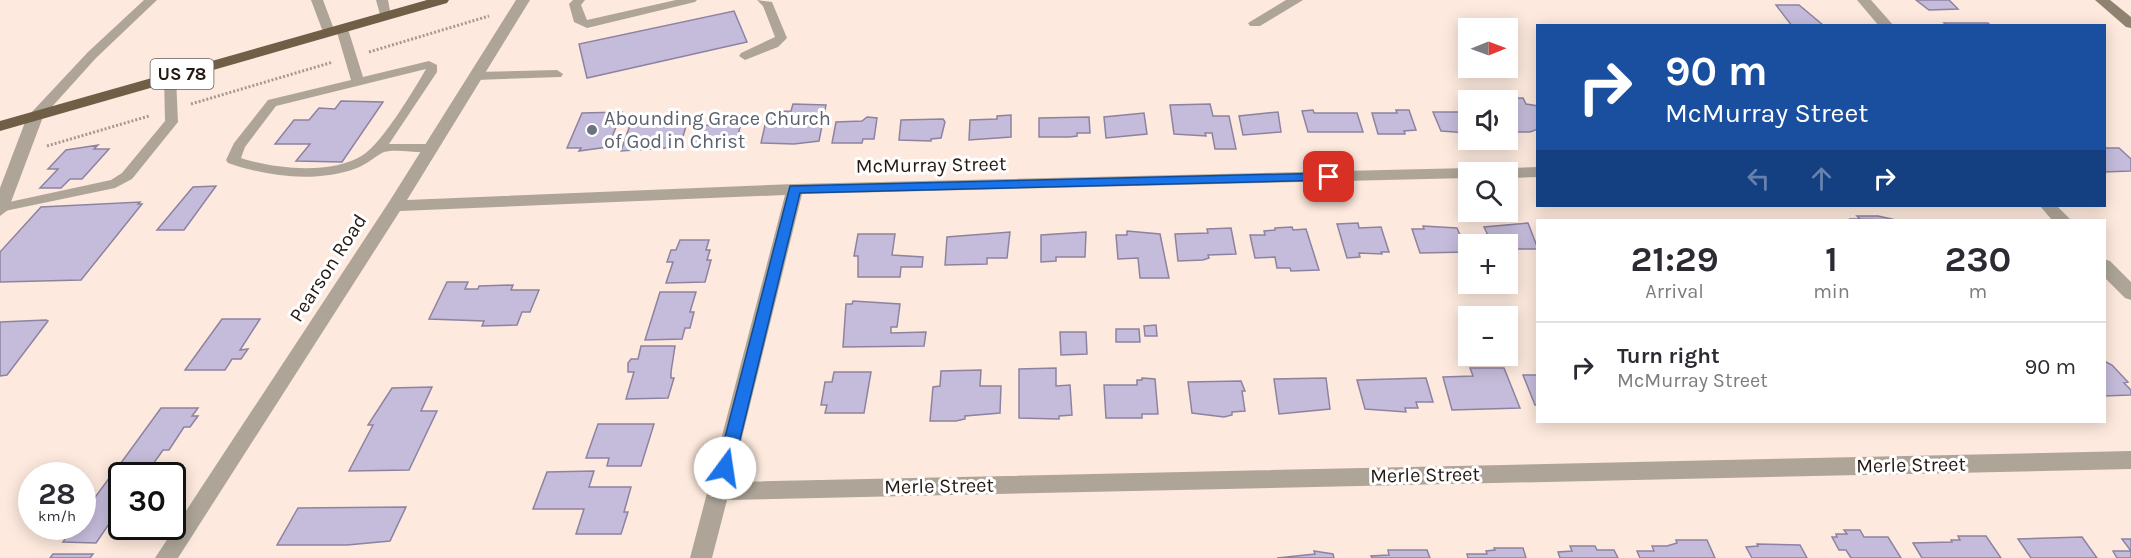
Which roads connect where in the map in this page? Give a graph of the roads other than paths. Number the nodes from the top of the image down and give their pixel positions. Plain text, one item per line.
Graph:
1 (151, 0) edge
2 (317, 0) edge
3 (382, 0) edge
4 (442, 0) edge
5 (579, 0) edge
6 (691, 0) edge
7 (763, 0) edge
8 (1264, 0) edge
9 (1864, 0) edge
10 (2102, 0) edge
11 (1293, 2) edge
12 (520, 3) edge
13 (385, 16) junction
14 (1255, 23) dead end
15 (1885, 24) edge
16 (2131, 24) edge
17 (335, 31) junction
18 (745, 56) dead end
19 (557, 75) dead end
20 (476, 76) junction
21 (170, 78) junction
22 (358, 81) junction
23 (35, 117) junction
24 (0, 126) edge
25 (380, 148) junction
26 (431, 148) junction
27 (1518, 172) edge
28 (1536, 172) edge
29 (1458, 173) edge
30 (795, 189) junction
31 (395, 206) junction
32 (2049, 207) edge
33 (1, 209) edge
34 (2061, 219) edge
35 (2106, 267) edge
36 (2131, 293) edge
37 (2131, 460) edge
38 (719, 491) junction
39 (166, 558) edge
40 (701, 558) edge

1 - 23 lane
2 - 17 lane
3 - 13 lane
4 - 13 highway, US 78
5 - 6 lane
7 - 18 lane
8 - 11 street
9 - 15 street
10 - 16 main road
11 - 14 street
12 - 20 street, Pearson Road
13 - 17 highway, US 78
17 - 21 highway, US 78
17 - 22 lane
19 - 20 lane
20 - 26 street, Pearson Road
21 - 23 highway, US 78
21 - 33 lane
22 - 25 lane
22 - 25 lane
23 - 24 highway, US 78
23 - 33 street
25 - 26 lane
26 - 31 street, Pearson Road
27 - 28 street
29 - 30 street, McMurray Street
30 - 31 street, McMurray Street
30 - 38 street
31 - 39 street, Pearson Road
32 - 34 street
35 - 36 street
37 - 38 street, Merle Street
38 - 40 street

